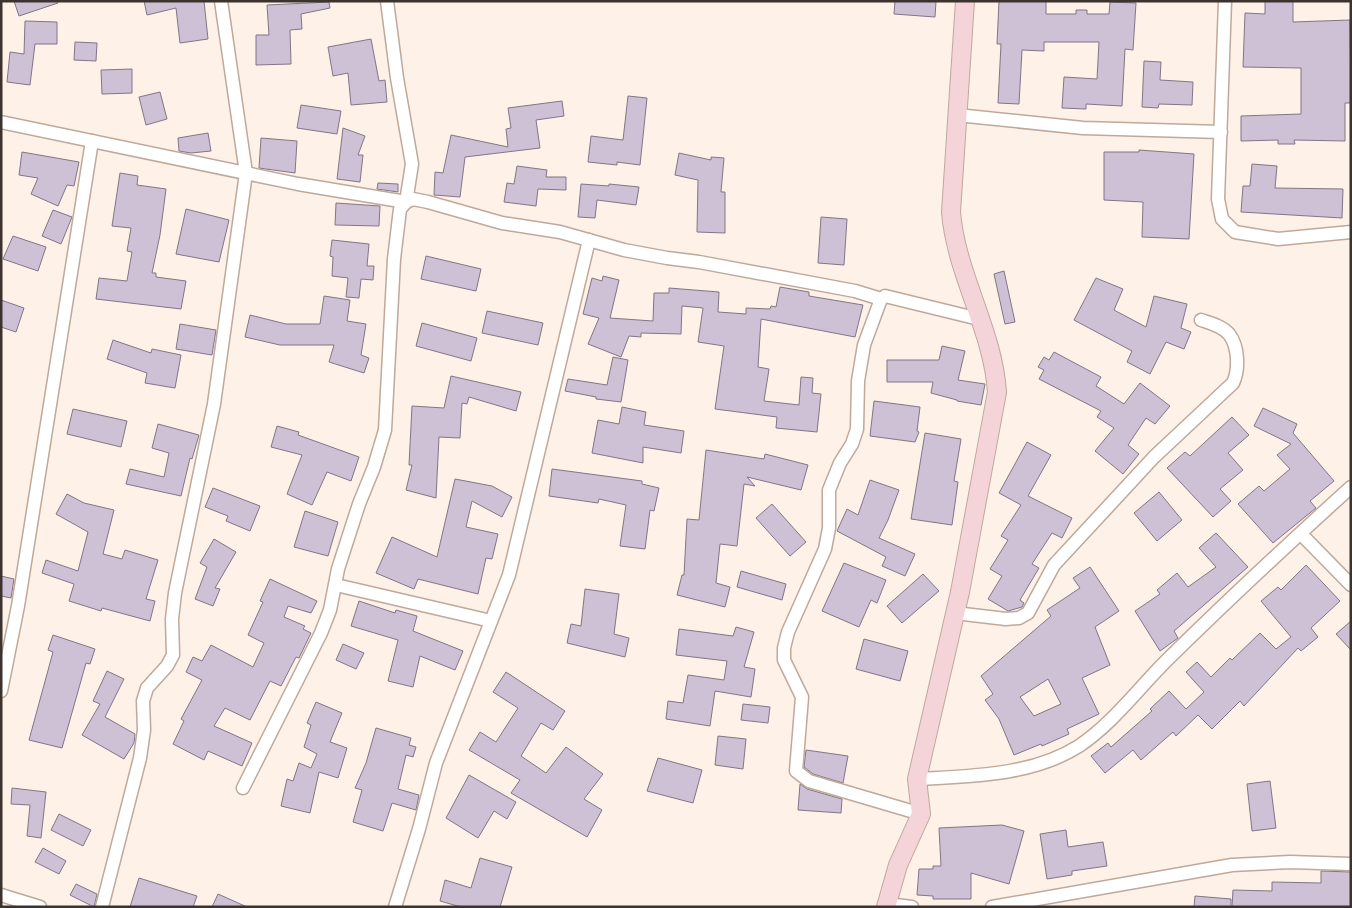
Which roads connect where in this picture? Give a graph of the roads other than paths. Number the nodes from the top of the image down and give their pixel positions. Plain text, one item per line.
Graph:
1 (221, 1) edge
2 (387, 1) edge
3 (964, 1) edge
4 (1226, 1) edge
5 (957, 115) junction
6 (1, 122) edge
7 (1221, 132) junction
8 (92, 141) junction
9 (246, 173) junction
10 (406, 202) junction
11 (1351, 232) edge
12 (589, 240) junction
13 (881, 299) junction
14 (979, 319) junction
15 (1201, 320) dead end
16 (1351, 487) edge
17 (1302, 534) junction
18 (336, 585) junction
19 (1351, 585) edge
20 (955, 613) junction
21 (491, 621) junction
22 (1, 691) edge
23 (917, 779) junction
24 (243, 788) dead end
25 (921, 814) junction
26 (1351, 864) edge
27 (1, 895) edge
28 (887, 906) edge
29 (40, 907) edge
30 (102, 907) edge
31 (395, 907) edge
32 (912, 907) edge
33 (992, 907) edge

1 - 9 street
2 - 10 street
3 - 5 street
4 - 7 street
5 - 7 street
5 - 14 street
6 - 8 street
7 - 11 street
8 - 9 street
8 - 22 street
9 - 10 street
9 - 30 street
10 - 12 street
10 - 18 street
12 - 13 street
12 - 21 street
13 - 14 street
13 - 25 street
14 - 20 street
15 - 20 street
16 - 17 street
17 - 19 street
17 - 23 street
18 - 21 street
18 - 24 street
20 - 23 street
21 - 31 street
23 - 25 street
25 - 28 street
26 - 33 street
27 - 29 street
28 - 32 street

